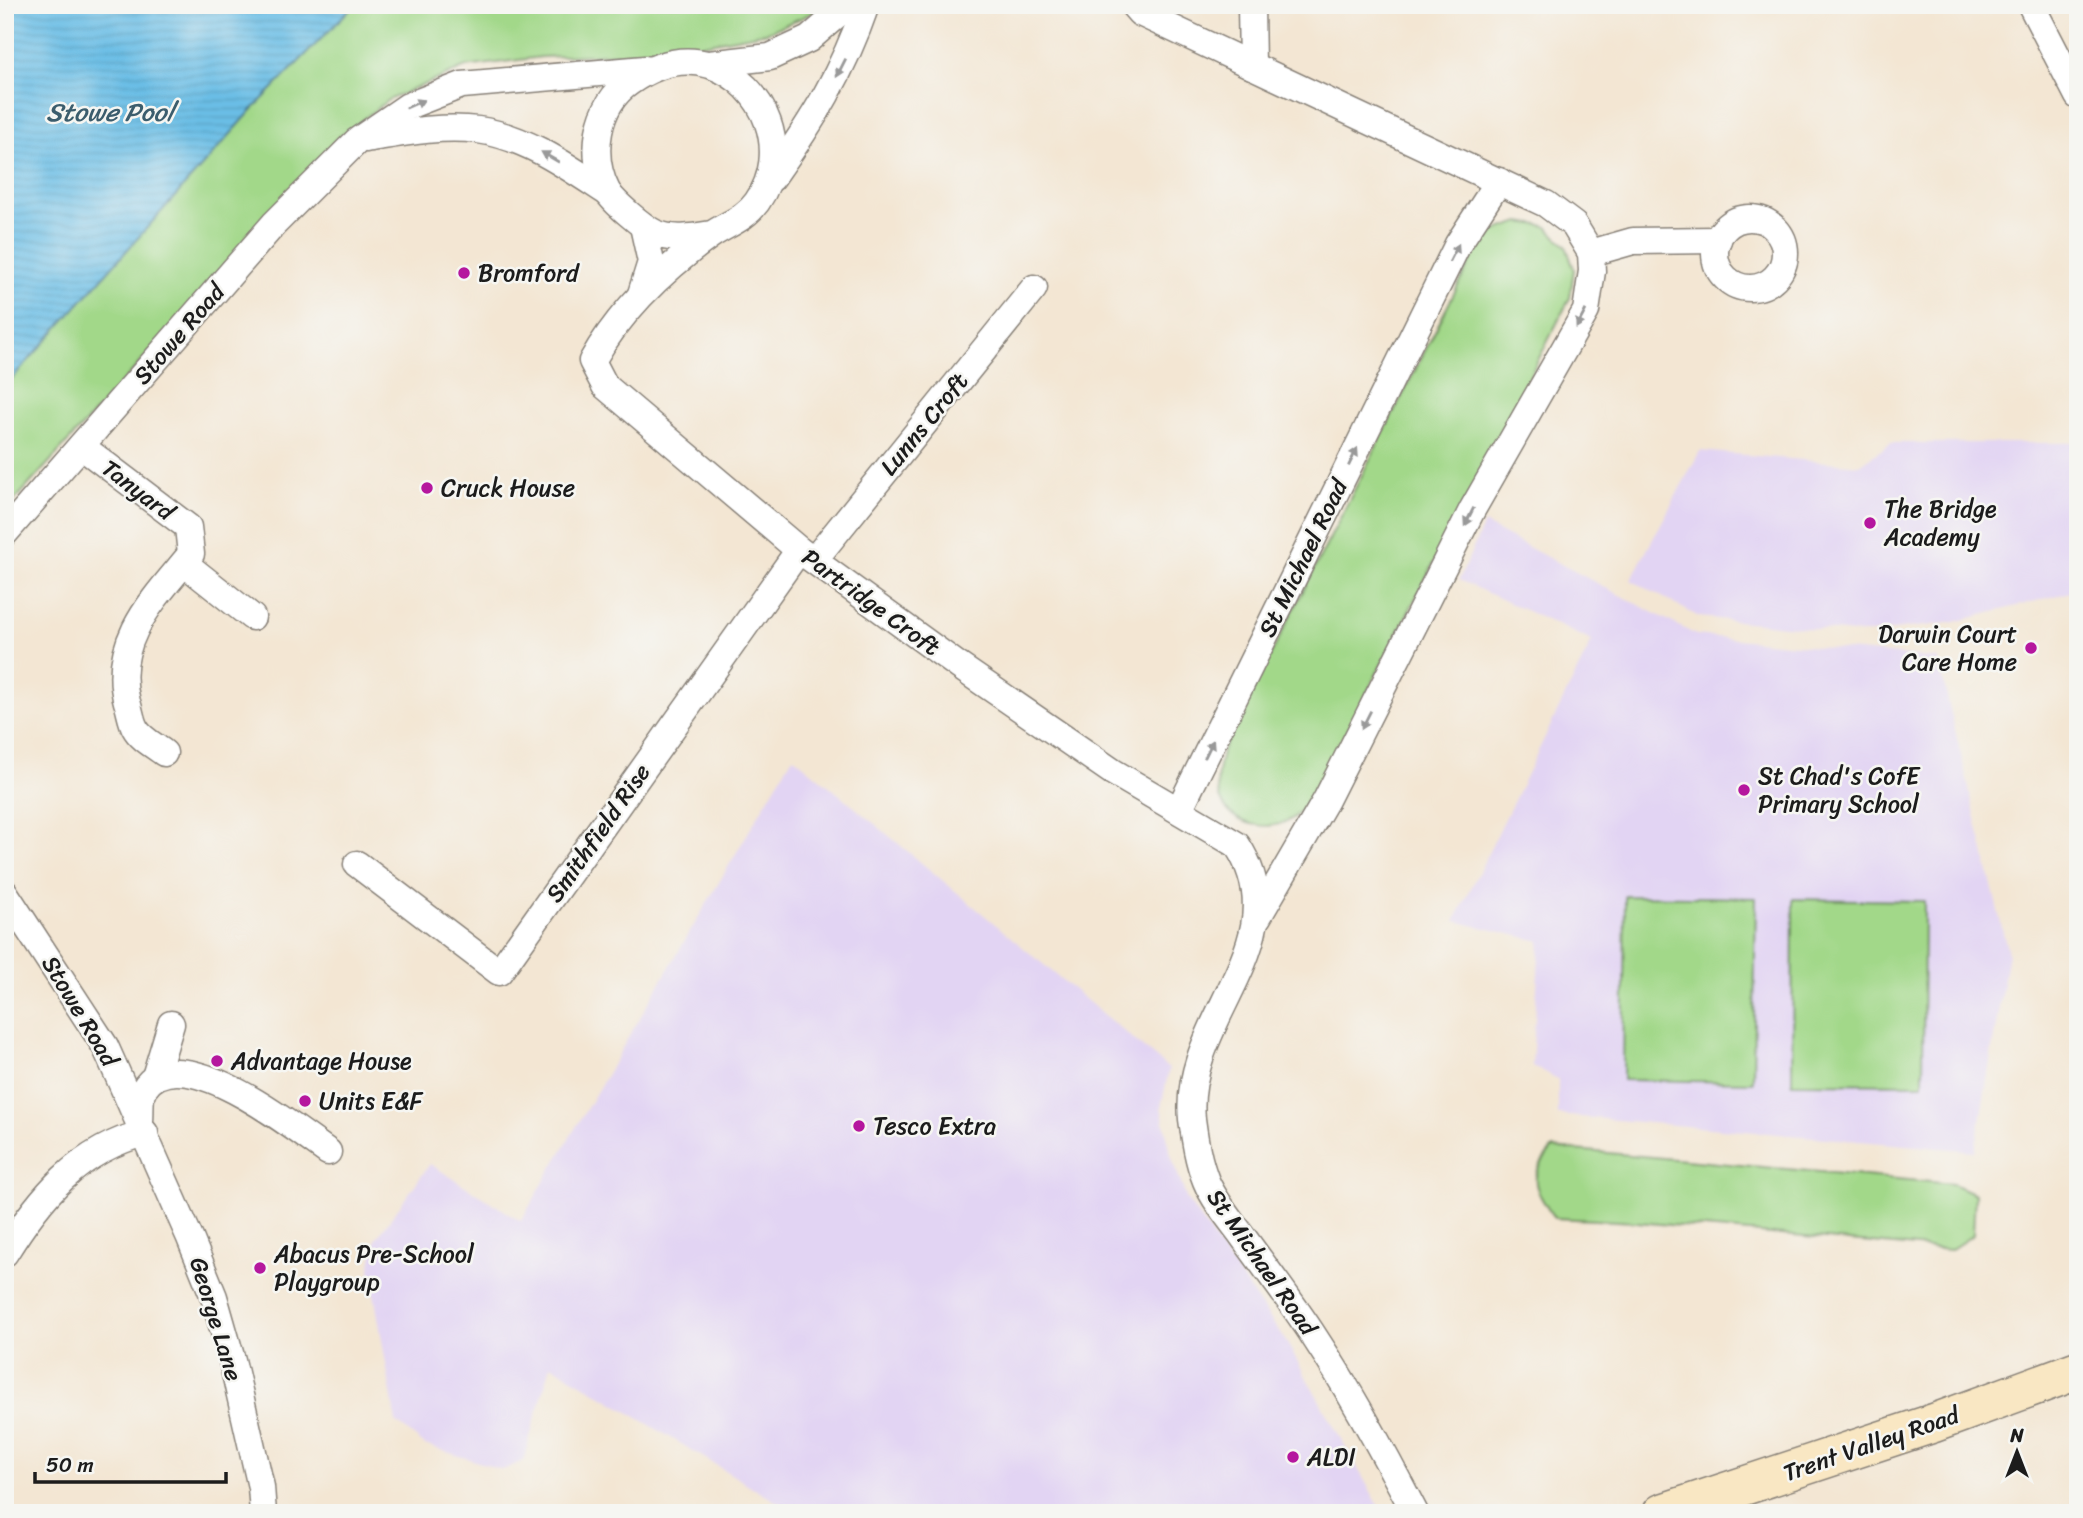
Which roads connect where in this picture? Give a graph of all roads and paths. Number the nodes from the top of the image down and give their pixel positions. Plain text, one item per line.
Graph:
1 (848, 5) edge
2 (866, 5) edge
3 (1133, 5) edge
4 (1251, 5) edge
5 (2031, 5) edge
6 (707, 64) junction
7 (1252, 66) junction
8 (650, 68) junction
9 (2078, 96) edge
10 (357, 141) junction
11 (1499, 181) junction
12 (768, 183) junction
13 (608, 193) junction
14 (643, 226) junction
15 (712, 234) junction
16 (1718, 240) dead end
17 (1591, 253) junction
18 (1034, 288) dead end
19 (640, 295) junction
20 (81, 446) junction
21 (5, 533) edge
22 (806, 555) junction
23 (184, 563) junction
24 (252, 617) dead end
25 (164, 753) dead end
26 (1179, 810) junction
27 (357, 864) dead end
28 (5, 893) edge
29 (1258, 917) junction
30 (171, 1024) dead end
31 (155, 1077) junction
32 (142, 1127) junction
33 (328, 1152) dead end
34 (5, 1253) edge
35 (2078, 1370) edge
36 (263, 1513) edge
37 (1415, 1513) edge
38 (1662, 1513) edge

1 - 6 street
2 -> 12 street
3 - 7 street
4 - 7 street
5 - 9 street
6 - 8 street
6 - 12 street
7 - 11 street
10 -> 8 street, Stowe Road
8 - 13 street
13 -> 10 street
10 - 20 street, Stowe Road
11 - 17 street
26 -> 11 street, St Michael Road
12 - 15 street
13 - 14 street
14 - 15 street
14 - 19 street
15 - 19 street
16 - 17 street
17 -> 29 street, St Michael Road
18 - 22 street, Lunns Croft
19 - 22 street, Partridge Croft
20 - 21 street, Stowe Road
20 - 23 street, Tanyard
22 - 26 street, Partridge Croft
22 - 27 street, Smithfield Rise
23 - 24 street
23 - 25 street
26 - 29 street, St Michael Road
28 - 32 street, Stowe Road
29 - 37 street, St Michael Road
30 - 31 street
31 - 32 street
31 - 33 street
32 - 34 street
32 - 36 street, George Lane
35 - 38 street, Trent Valley Road

